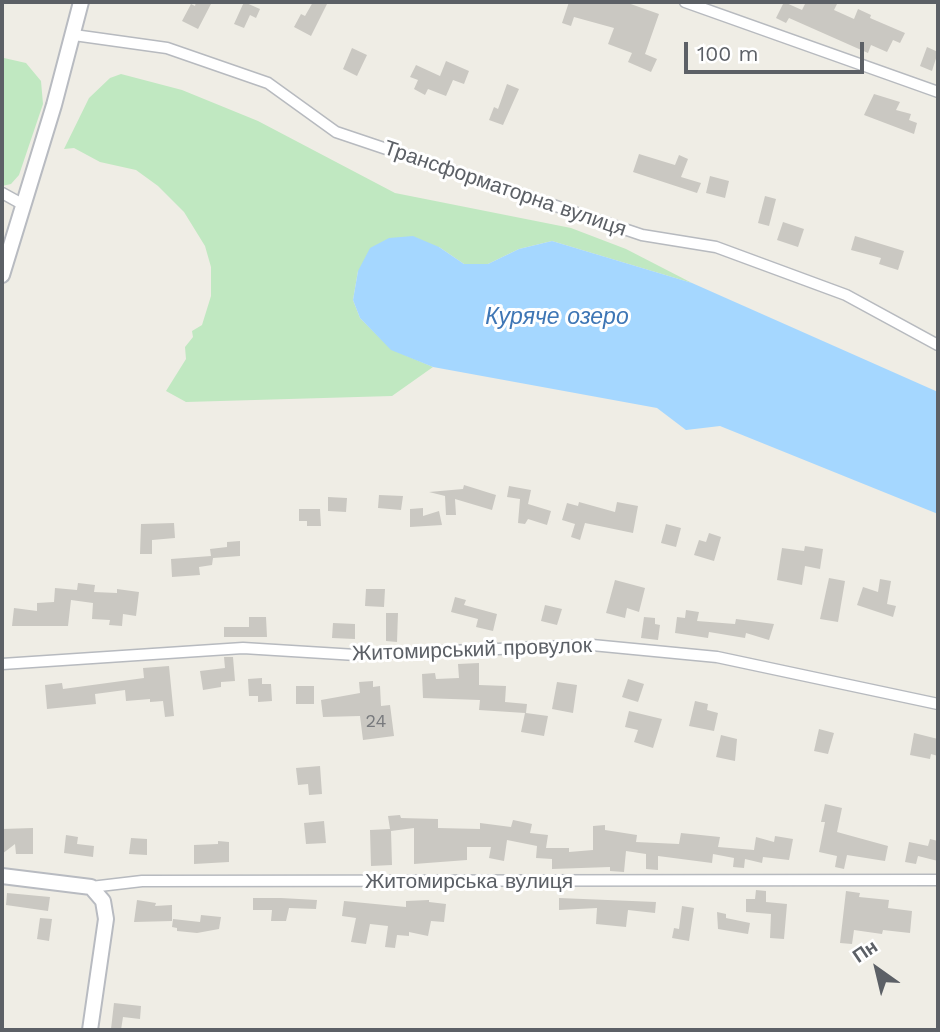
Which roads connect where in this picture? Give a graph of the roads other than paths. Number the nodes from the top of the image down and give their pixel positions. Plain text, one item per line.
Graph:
1 (81, 2) edge
2 (685, 2) edge
3 (74, 35) junction
4 (938, 92) edge
5 (2, 193) edge
6 (22, 204) junction
7 (2, 275) edge
8 (938, 345) edge
9 (2, 664) edge
10 (938, 704) edge
11 (2, 876) edge
12 (938, 880) edge
13 (91, 887) junction
14 (90, 1030) edge

1 - 3 street
2 - 4 street
3 - 6 street
3 - 8 street, Трансформаторна вулиця
5 - 6 street
6 - 7 street
9 - 10 street, Житомирський провулок
11 - 13 street, Житомирська вулиця
12 - 13 street, Житомирська вулиця
13 - 14 street

